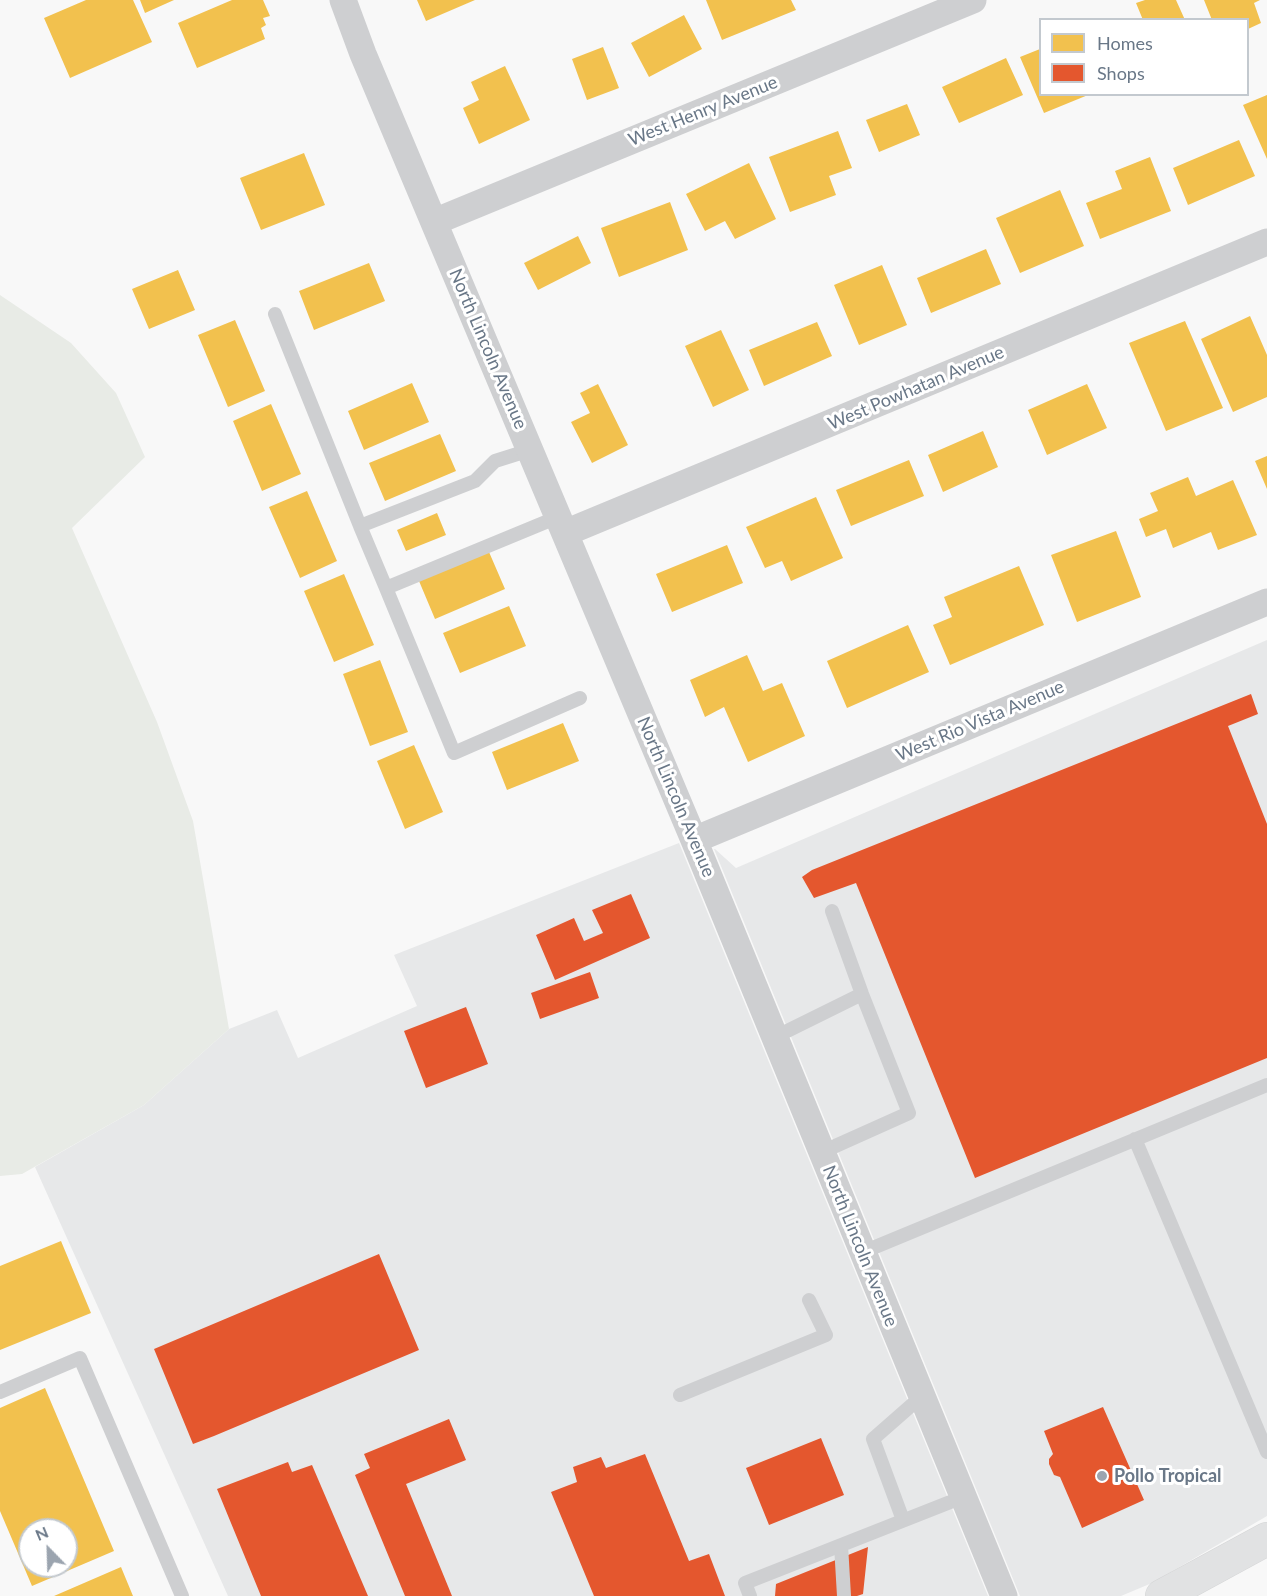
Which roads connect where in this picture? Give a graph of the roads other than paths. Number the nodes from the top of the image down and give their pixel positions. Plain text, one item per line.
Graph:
1 (343, 0) edge
2 (973, 0) edge
3 (434, 222) junction
4 (1267, 242) edge
5 (275, 314) dead end
6 (530, 450) junction
7 (562, 525) junction
8 (360, 526) junction
9 (386, 588) junction
10 (1267, 602) edge
11 (580, 698) dead end
12 (694, 840) junction
13 (832, 911) dead end
14 (862, 994) junction
15 (775, 1037) junction
16 (1267, 1085) edge
17 (1135, 1139) junction
18 (822, 1152) junction
19 (863, 1252) junction
20 (808, 1300) dead end
21 (0, 1392) edge
22 (680, 1395) dead end
23 (922, 1396) junction
24 (1267, 1452) edge
25 (963, 1497) junction
26 (903, 1520) junction
27 (1267, 1539) edge
28 (841, 1545) junction
29 (182, 1596) edge
30 (750, 1596) edge
31 (844, 1596) edge
32 (1004, 1596) edge
33 (1162, 1596) edge

1 - 3 street, North Lincoln Avenue
2 - 3 street, West Henry Avenue
3 - 6 street, North Lincoln Avenue
4 - 7 street, West Powhatan Avenue
5 - 8 lane
6 - 7 street, North Lincoln Avenue
6 - 8 lane
7 - 9 lane
7 - 12 street, North Lincoln Avenue
8 - 9 lane
9 - 11 lane
10 - 12 street, West Rio Vista Avenue
12 - 15 street, North Lincoln Avenue
13 - 14 lane
14 - 15 lane
14 - 18 lane
15 - 18 street, North Lincoln Avenue
16 - 17 lane
17 - 19 lane
17 - 24 lane
18 - 19 street, North Lincoln Avenue
19 - 23 street, North Lincoln Avenue
20 - 22 lane
21 - 29 lane
23 - 25 street, North Lincoln Avenue
23 - 26 lane
25 - 26 lane
25 - 32 street, North Lincoln Avenue
26 - 28 lane
27 - 33 main road
28 - 30 lane
28 - 31 lane

